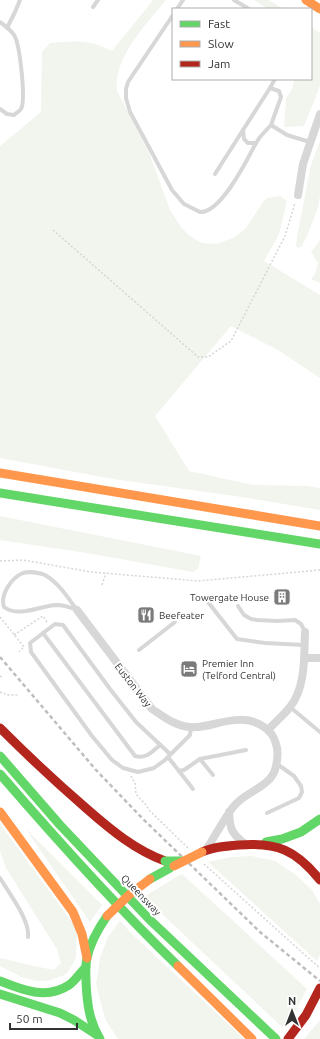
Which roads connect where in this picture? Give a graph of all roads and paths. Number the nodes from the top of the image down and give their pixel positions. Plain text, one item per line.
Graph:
1 (20, 0) edge
2 (98, 0) edge
3 (234, 0) edge
4 (306, 0) edge
5 (93, 7) dead end
6 (247, 8) edge
7 (320, 9) edge
8 (172, 16) edge
9 (0, 22) edge
10 (7, 28) junction
11 (274, 80) edge
12 (270, 88) junction
13 (0, 109) edge
14 (320, 114) edge
15 (271, 126) junction
16 (243, 130) junction
17 (310, 142) junction
18 (256, 143) junction
19 (215, 174) dead end
20 (298, 195) joint
21 (53, 230) dead end
22 (0, 473) edge
23 (0, 493) edge
24 (320, 526) edge
25 (320, 544) edge
26 (0, 561) edge
27 (320, 570) edge
28 (106, 573) junction
29 (102, 585) dead end
30 (204, 597) dead end
31 (238, 606) dead end
32 (77, 610) junction
33 (43, 616) dead end
34 (0, 617) edge
35 (175, 622) dead end
36 (304, 632) joint
37 (43, 633) junction
38 (14, 635) junction
39 (304, 645) junction
40 (139, 650) dead end
41 (19, 652) dead end
42 (305, 658) junction
43 (320, 658) edge
44 (3, 675) dead end
45 (0, 677) edge
46 (0, 692) edge
47 (19, 695) dead end
48 (290, 707) junction
49 (0, 728) edge
50 (192, 728) junction
51 (268, 730) junction
52 (320, 732) edge
53 (160, 745) junction
54 (246, 750) dead end
55 (0, 756) edge
56 (169, 756) junction
57 (200, 759) junction
58 (277, 764) junction
59 (179, 771) junction
60 (0, 774) edge
61 (130, 775) dead end
62 (213, 775) dead end
63 (193, 789) dead end
64 (0, 812) edge
65 (230, 812) junction
66 (268, 814) dead end
67 (320, 819) edge
68 (257, 843) junction
69 (245, 844) junction
70 (191, 850) dead end
71 (203, 855) junction
72 (167, 864) junction
73 (0, 878) edge
74 (320, 880) edge
75 (28, 938) dead end
76 (86, 962) junction
77 (320, 968) edge
78 (0, 981) edge
79 (318, 992) edge
80 (0, 994) edge
81 (99, 1037) edge
82 (252, 1039) edge
83 (276, 1039) edge
84 (288, 1039) edge

1 - 10 lane
2 - 5 lane
3 - 6 lane
4 - 7 main road
8 - 18 lane
9 - 10 lane
10 - 13 lane
11 - 12 lane
12 - 15 lane
12 - 16 lane
14 - 17 street
15 - 17 lane
15 - 18 lane
16 - 18 lane
16 - 19 lane
17 - 20 street
20 - 21 path
22 - 24 main road
23 - 25 main road
26 - 28 path
27 - 28 path
28 - 29 path
30 - 39 lane
31 - 36 lane
32 - 32 lane
32 - 50 street, Euston Way
33 - 38 path
34 - 38 path
35 - 40 lane
36 - 39 street
37 - 53 lane
37 - 53 lane
37 - 56 lane
38 - 41 path
39 - 42 street
42 - 43 street
42 - 48 street
44 - 45 path
46 - 47 path
48 - 51 street
48 - 52 lane
49 - 72 main road
50 - 51 street, Euston Way
50 - 56 lane
51 - 58 street
53 - 56 lane
54 - 57 lane
55 - 83 main road, Queensway
56 - 59 lane
57 - 59 lane
57 - 62 lane
58 - 65 street
58 - 66 lane
59 - 63 lane
60 - 82 main road
61 - 70 path
64 - 76 main road
65 - 69 street
65 - 71 street
67 - 68 main road
68 - 69 main road
68 - 74 main road
69 - 71 main road
71 - 72 main road, bridge
71 - 77 path
72 - 76 main road, bridge
73 - 75 lane
76 - 78 main road
76 - 81 main road
79 - 84 main road
80 - 81 main road

